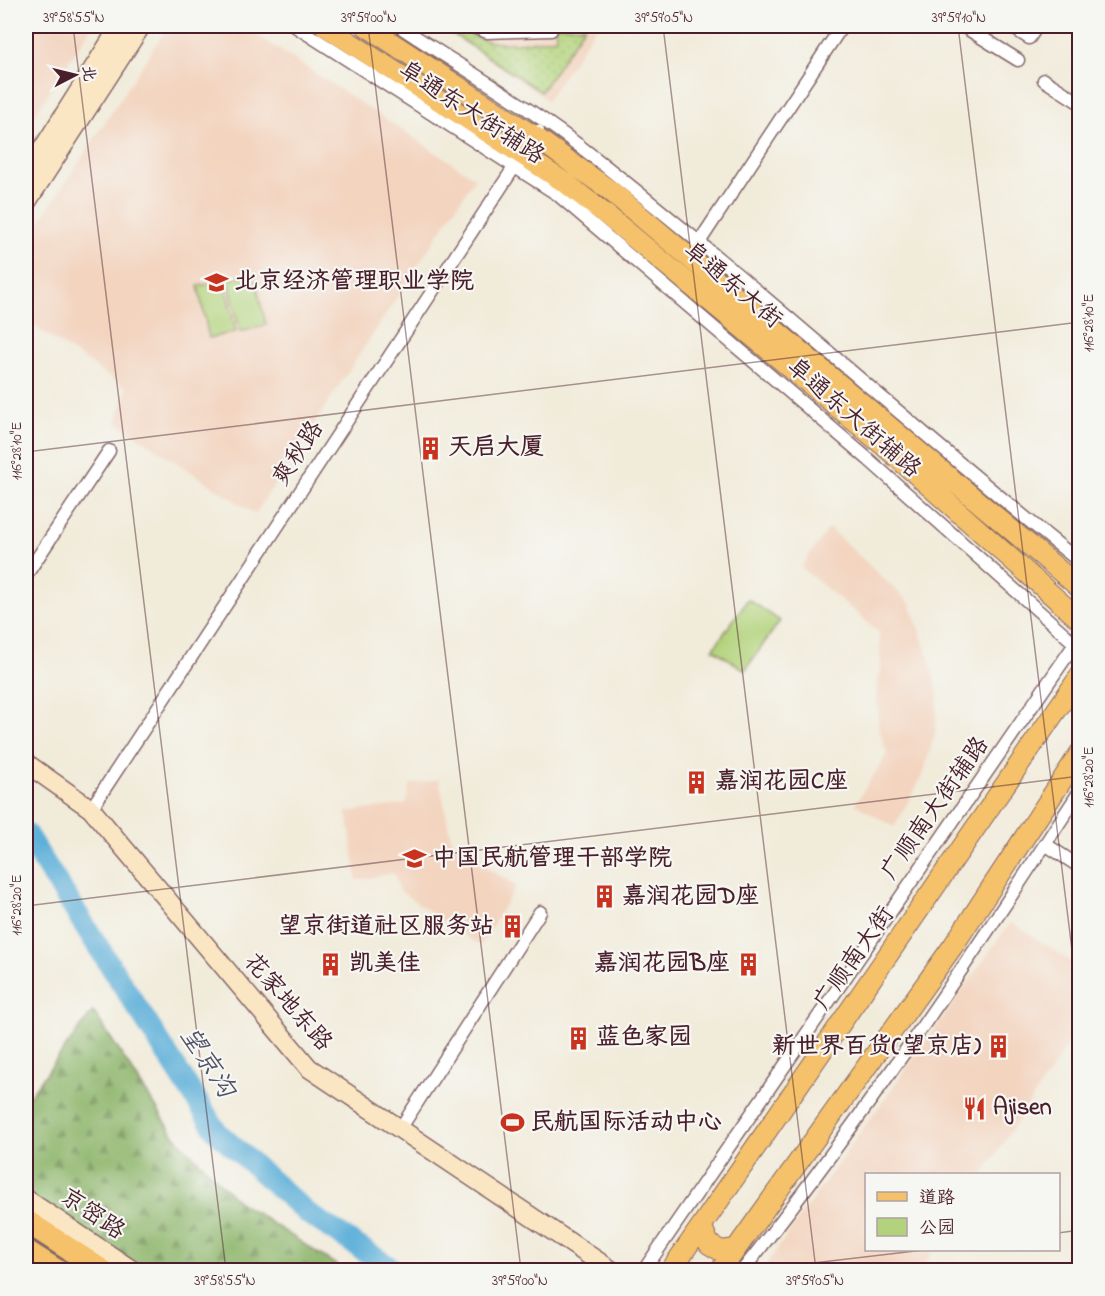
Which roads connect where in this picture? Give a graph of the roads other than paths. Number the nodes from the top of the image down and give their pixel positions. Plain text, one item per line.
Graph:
1 (120, 26) edge
2 (141, 26) edge
3 (295, 26) edge
4 (325, 26) edge
5 (366, 26) edge
6 (402, 26) edge
7 (471, 26) edge
8 (842, 26) edge
9 (963, 26) edge
10 (1010, 26) edge
11 (1037, 26) edge
12 (551, 30) dead end
13 (1018, 60) dead end
14 (1044, 80) dead end
15 (1080, 103) edge
16 (539, 129) junction
17 (517, 161) junction
18 (26, 175) edge
19 (26, 203) edge
20 (695, 249) junction
21 (109, 451) dead end
22 (30, 559) edge
23 (1080, 562) edge
24 (26, 575) edge
25 (1080, 588) edge
26 (1080, 620) edge
27 (1078, 643) edge
28 (1080, 676) edge
29 (1080, 753) edge
30 (26, 763) edge
31 (1080, 791) edge
32 (91, 809) junction
33 (1045, 844) junction
34 (1080, 867) edge
35 (540, 912) dead end
36 (400, 1129) junction
37 (26, 1199) edge
38 (26, 1221) edge
39 (702, 1227) junction
40 (736, 1249) junction
41 (26, 1251) edge
42 (26, 1266) edge
43 (32, 1270) edge
44 (56, 1270) edge
45 (101, 1270) edge
46 (132, 1270) edge
47 (612, 1270) edge
48 (644, 1270) edge
49 (671, 1270) edge
50 (721, 1270) edge
51 (743, 1270) edge

1 - 18 street
2 - 19 street
3 - 17 street, 阜通东大街辅路
4 - 17 main road, 阜通东大街
5 - 16 main road, 阜通东大街
6 - 16 street, 阜通东大街辅路
7 - 12 street
8 - 20 street
9 - 13 street
10 - 11 street
14 - 15 street
16 - 17 street, 爽秋路
16 - 20 main road, 阜通东大街
17 - 26 main road, 阜通东大街
17 - 27 street, 阜通东大街辅路
17 - 32 street, 爽秋路
20 - 23 street, 阜通东大街辅路
20 - 25 main road, 阜通东大街
21 - 22 street
22 - 24 street
27 - 48 street, 广顺南大街辅路
28 - 39 main road, 广顺南大街
29 - 40 main road
30 - 32 street, 花家地东路
31 - 33 street
32 - 36 street, 花家地东路
33 - 34 street
33 - 51 street
35 - 36 street
36 - 47 street, 花家地东路
37 - 46 street, 京密路
38 - 45 highway
39 - 40 main road
39 - 49 main road, 广顺南大街
40 - 50 main road
41 - 44 highway
42 - 43 street

